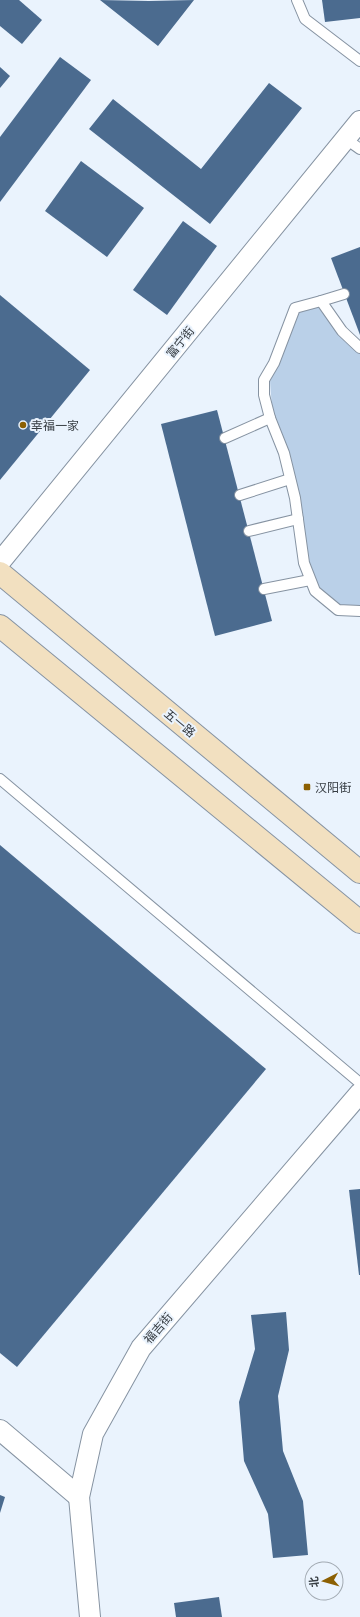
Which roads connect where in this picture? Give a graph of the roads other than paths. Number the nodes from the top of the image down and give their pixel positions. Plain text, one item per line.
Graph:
1 (297, 0) edge
2 (360, 61) edge
3 (360, 121) edge
4 (353, 144) edge
5 (344, 294) dead end
6 (321, 301) junction
7 (360, 348) edge
8 (270, 418) junction
9 (225, 438) dead end
10 (290, 479) junction
11 (240, 495) dead end
12 (298, 519) junction
13 (249, 531) dead end
14 (0, 562) edge
15 (0, 573) edge
16 (310, 580) junction
17 (264, 589) dead end
18 (360, 611) edge
19 (0, 626) edge
20 (0, 780) edge
21 (360, 872) edge
22 (360, 922) edge
23 (360, 1083) edge
24 (360, 1093) edge
25 (0, 1430) edge
26 (79, 1497) junction
27 (90, 1617) edge

1 - 2 lane
3 - 4 street, 富宁街
4 - 14 street, 富宁街
5 - 6 lane
6 - 7 lane
6 - 8 lane
8 - 9 lane
8 - 10 lane
10 - 11 lane
10 - 12 lane
12 - 13 lane
12 - 16 lane
15 - 21 main road, 五一路
16 - 17 lane
16 - 18 lane
19 - 22 main road
20 - 23 lane
24 - 26 street, 福吉街
25 - 26 street
26 - 27 street, 福吉街

